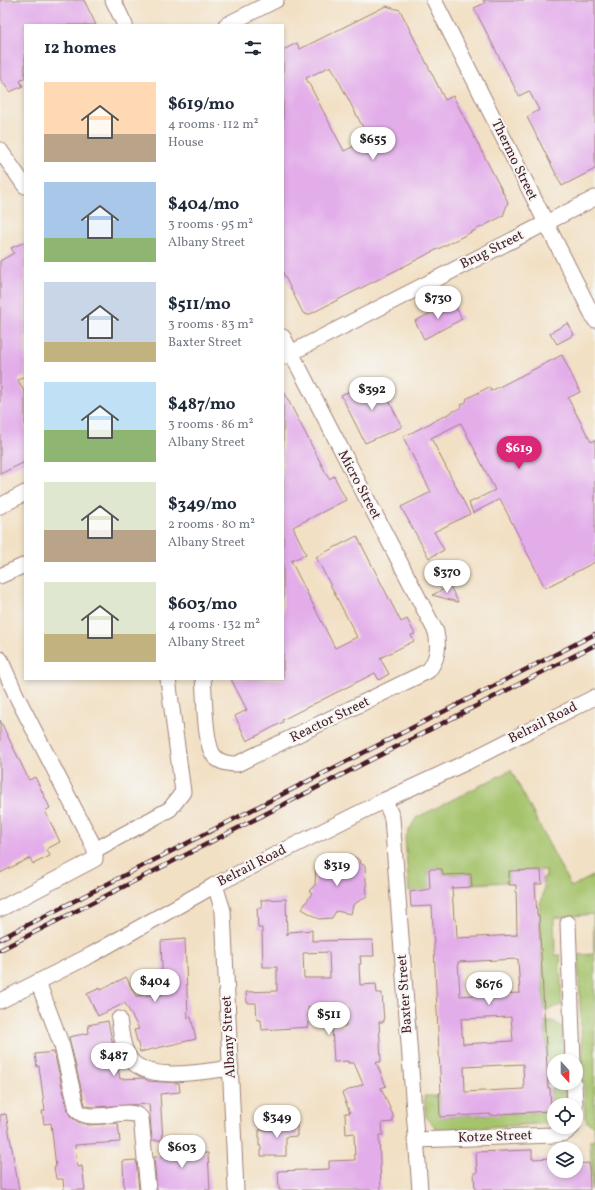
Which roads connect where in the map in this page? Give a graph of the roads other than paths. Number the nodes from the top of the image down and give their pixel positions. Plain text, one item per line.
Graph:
1 (113, 0) edge
2 (276, 0) edge
3 (434, 0) edge
4 (125, 24) edge
5 (228, 24) edge
6 (0, 150) edge
7 (24, 185) edge
8 (595, 198) edge
9 (545, 223) junction
10 (595, 320) edge
11 (284, 342) edge
12 (287, 355) edge
13 (24, 494) edge
14 (0, 506) edge
15 (24, 565) edge
16 (0, 576) edge
17 (436, 632) joint
18 (0, 659) edge
19 (168, 680) edge
20 (204, 680) edge
21 (595, 697) edge
22 (385, 800) junction
23 (95, 850) junction
24 (215, 885) junction
25 (0, 909) edge
26 (568, 923) dead end
27 (38, 982) junction
28 (0, 1001) edge
29 (119, 1019) dead end
30 (573, 1054) edge
31 (231, 1068) junction
32 (560, 1134) edge
33 (415, 1140) junction
34 (148, 1190) edge
35 (236, 1190) edge
36 (420, 1190) edge

1 - 4 street
2 - 5 street
3 - 9 street, Thermo Street
6 - 7 street
8 - 9 street, Brug Street
9 - 10 street, Thermo Street
9 - 12 street, Brug Street
11 - 12 street, Micro Street
12 - 17 street, Micro Street
13 - 14 street
15 - 16 street
17 - 20 street, Reactor Street
18 - 23 street
19 - 23 street
21 - 22 street, Belrail Road
22 - 24 street, Belrail Road
22 - 33 street, Baxter Street
23 - 25 street
24 - 27 street, Belrail Road
24 - 31 street, Albany Street
26 - 30 street
27 - 28 street, Belrail Road
27 - 34 street
29 - 31 street
31 - 35 street, Albany Street
32 - 33 street, Kotze Street
33 - 36 street, Baxter Street

